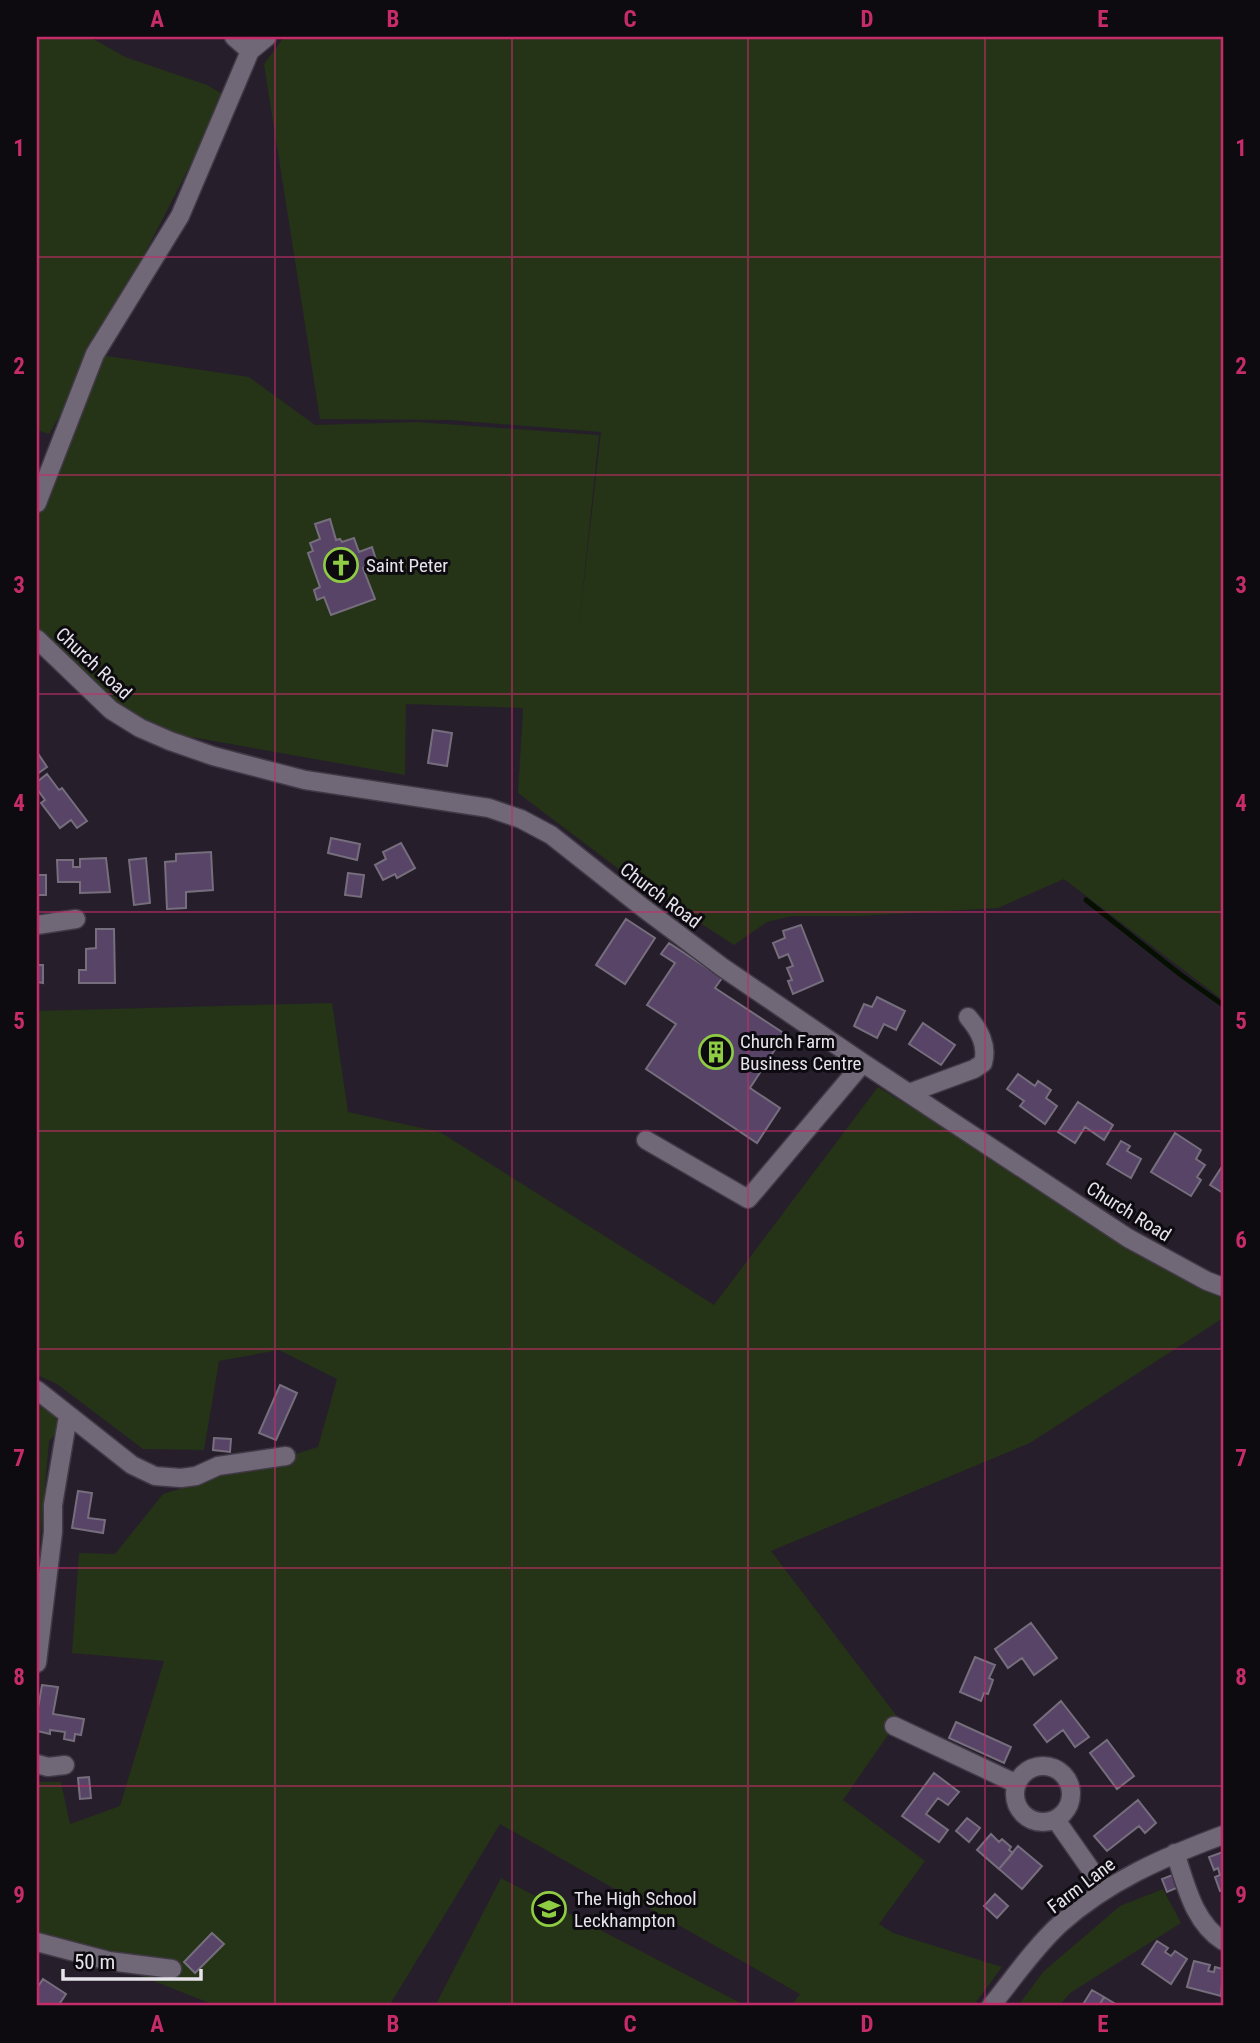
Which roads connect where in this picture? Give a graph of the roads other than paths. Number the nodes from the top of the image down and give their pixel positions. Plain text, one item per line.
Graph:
1 (234, 37) edge
2 (267, 37) edge
3 (250, 51) junction
4 (37, 503) edge
5 (37, 639) edge
6 (76, 919) dead end
7 (37, 925) edge
8 (968, 1017) dead end
9 (863, 1063) junction
10 (909, 1093) junction
11 (646, 1140) dead end
12 (1223, 1287) edge
13 (37, 1390) edge
14 (68, 1416) junction
15 (286, 1456) dead end
16 (37, 1662) edge
17 (894, 1726) dead end
18 (37, 1764) edge
19 (65, 1765) dead end
20 (1017, 1784) junction
21 (1056, 1819) junction
22 (1223, 1835) edge
23 (1175, 1853) junction
24 (1105, 1889) junction
25 (1223, 1941) edge
26 (37, 1942) edge
27 (172, 1969) dead end
28 (991, 2006) edge

1 - 3 street
2 - 3 street
3 - 4 street
5 - 9 street, Church Road
6 - 7 street
8 - 10 street
9 - 10 street, Church Road
9 - 11 street
10 - 12 street, Church Road
13 - 14 street
14 - 15 street
14 - 16 street
17 - 20 street
18 - 19 street
20 - 21 street
20 - 21 street
21 - 24 street
22 - 23 street, Farm Lane
23 - 24 street, Farm Lane
23 - 25 street
24 - 28 street, Farm Lane
26 - 27 street

